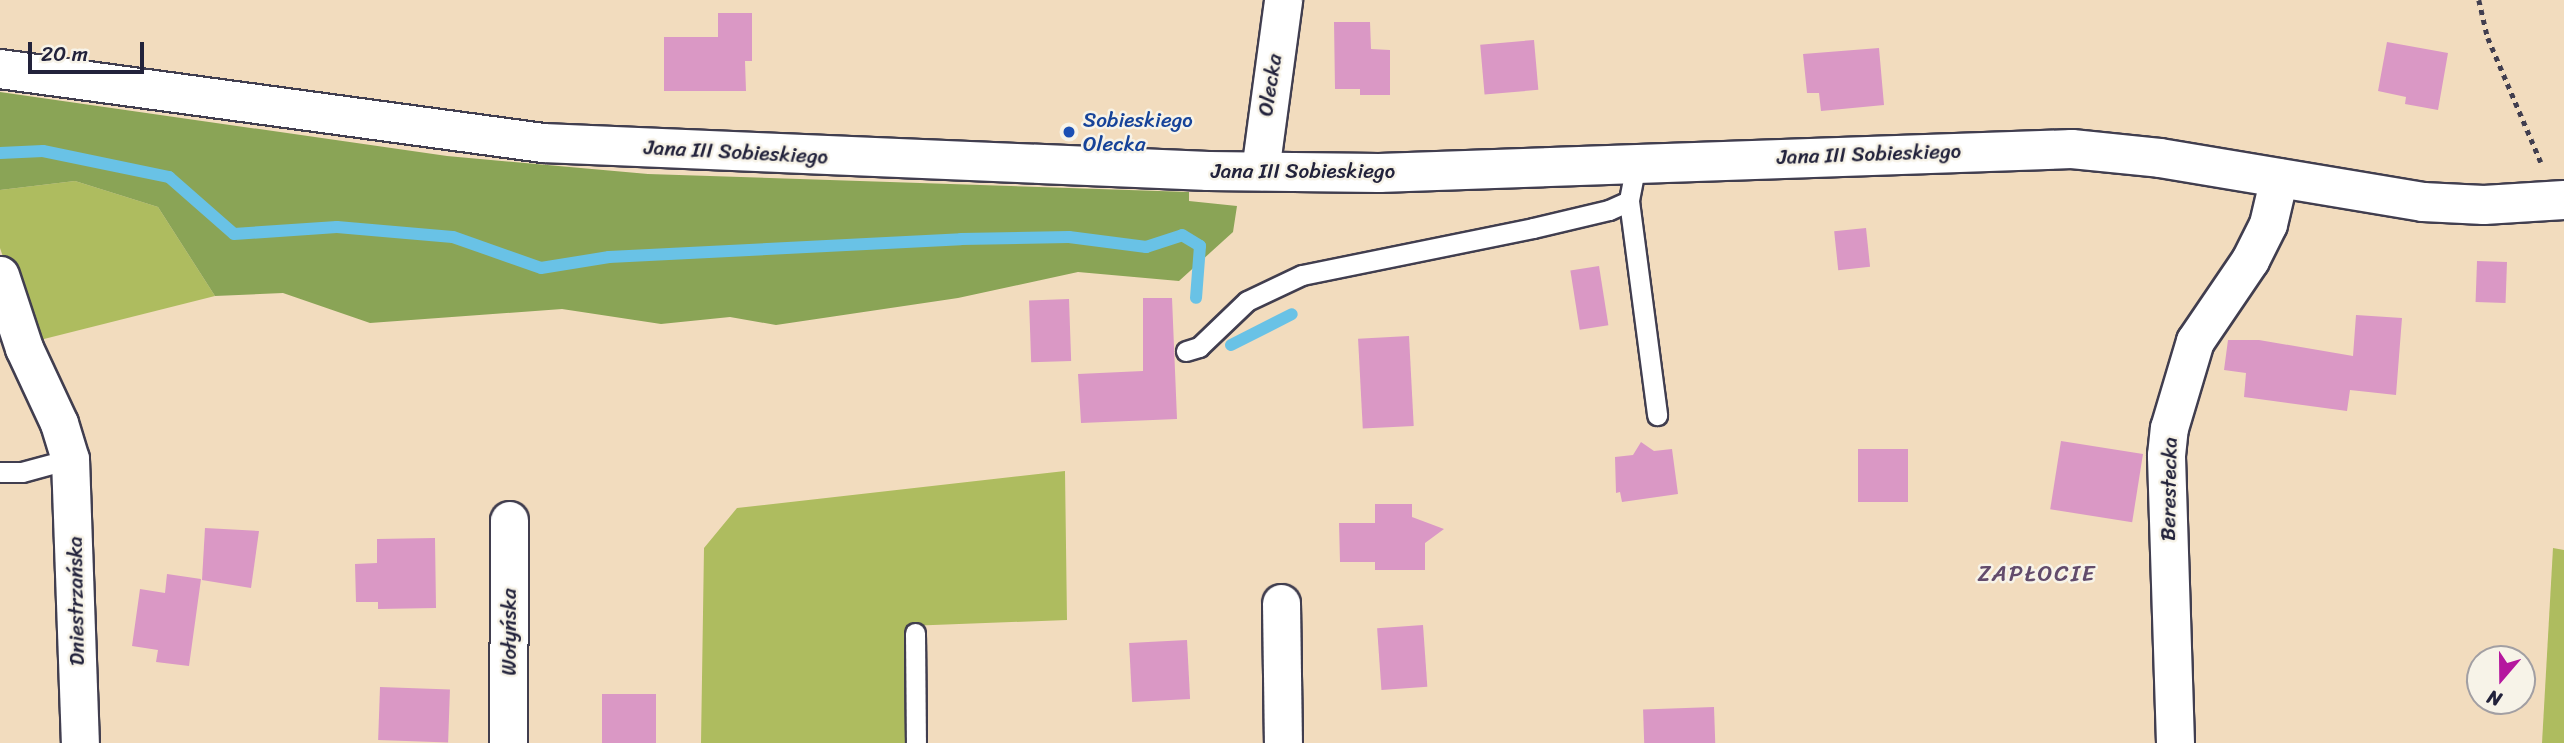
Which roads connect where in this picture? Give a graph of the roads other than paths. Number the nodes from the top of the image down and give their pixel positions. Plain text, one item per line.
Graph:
1 (1283, 0) edge
2 (0, 69) edge
3 (1636, 163) junction
4 (1260, 171) junction
5 (2279, 177) junction
6 (2564, 200) edge
7 (1629, 201) junction
8 (0, 275) edge
9 (1186, 351) dead end
10 (1657, 415) dead end
11 (70, 459) junction
12 (0, 472) edge
13 (509, 520) dead end
14 (1281, 603) dead end
15 (915, 632) dead end
16 (80, 743) edge
17 (508, 743) edge
18 (916, 743) edge
19 (1283, 743) edge
20 (2175, 743) edge

1 - 4 street, Olecka
2 - 4 street, Jana III Sobieskiego
3 - 4 street, Jana III Sobieskiego
3 - 5 street, Jana III Sobieskiego
3 - 7 lane
5 - 6 street, Jana III Sobieskiego
5 - 20 street, Berestecka
7 - 9 lane
7 - 10 lane
8 - 11 street, Dniestrzańska
11 - 12 lane
11 - 16 street, Dniestrzańska
13 - 17 street, Wołyńska
14 - 19 street
15 - 18 lane

